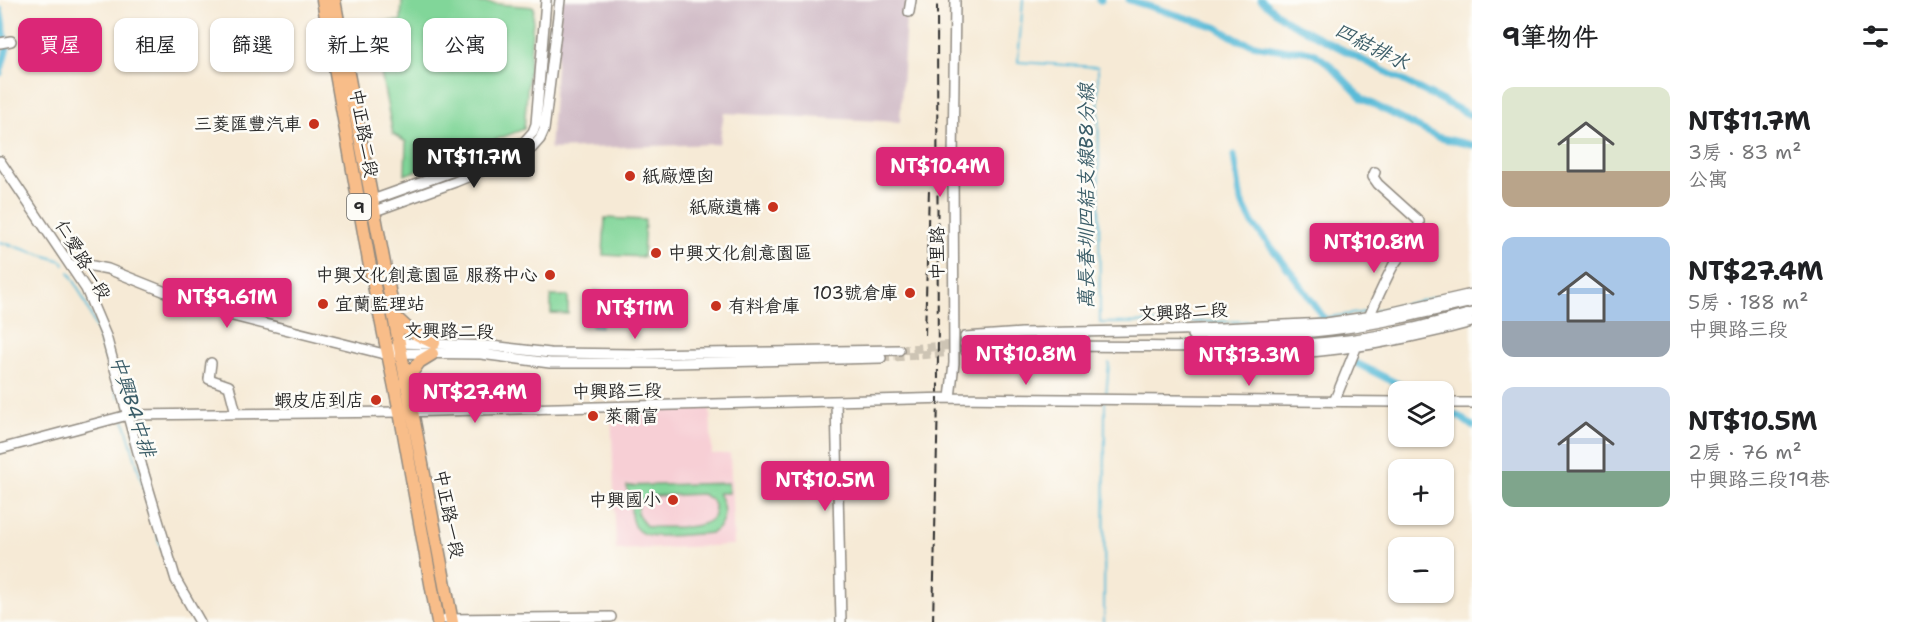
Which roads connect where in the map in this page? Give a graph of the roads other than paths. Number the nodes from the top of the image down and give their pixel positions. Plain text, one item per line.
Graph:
1 (323, 0) edge
2 (334, 0) edge
3 (546, 0) edge
4 (560, 0) edge
5 (911, 0) edge
6 (955, 0) edge
7 (909, 12) dead end
8 (0, 161) edge
9 (1375, 172) dead end
10 (366, 208) junction
11 (71, 266) junction
12 (1472, 294) edge
13 (1472, 302) edge
14 (1472, 313) edge
15 (393, 315) junction
16 (1367, 321) junction
17 (1472, 322) edge
18 (1358, 342) junction
19 (433, 348) junction
20 (899, 350) tunnel mouth
21 (396, 351) junction
22 (880, 358) tunnel mouth
23 (210, 363) dead end
24 (405, 381) junction
25 (951, 398) junction
26 (836, 402) junction
27 (1334, 402) junction
28 (1388, 402) edge
29 (1454, 403) edge
30 (1472, 404) edge
31 (406, 412) junction
32 (236, 414) junction
33 (128, 416) junction
34 (0, 449) edge
35 (611, 617) dead end
36 (533, 620) edge
37 (445, 621) edge
38 (200, 622) edge
39 (841, 622) edge

1 - 10 main road, 中正路二段 / 9
2 - 10 main road, 中正路二段 / 9
3 - 10 street
4 - 10 street
5 - 7 street
6 - 25 street, 中里路
8 - 11 street, 仁愛路一段
9 - 16 street
10 - 15 main road, 中正路二段 / 9
10 - 21 main road, 中正路二段 / 9
11 - 21 street, 文興路二段
11 - 33 street, 仁愛路一段
12 - 16 street, 文興路二段
13 - 16 street, 文興路二段
14 - 18 street, 文興路二段
15 - 19 main road
15 - 21 main road, 中正路二段 / 9
16 - 18 street
16 - 18 street, 文興路二段
17 - 18 street, 文興路二段
18 - 27 street
19 - 20 street, 文興路二段
19 - 21 street, 文興路二段
19 - 22 street, 文興路二段
19 - 24 main road
21 - 24 main road, 中正路二段 / 9
21 - 31 main road, 中正路二段 / 9
23 - 32 street
24 - 31 main road, 中正路二段 / 9
25 - 26 street, 中興路三段
25 - 27 street, 中興路三段
26 - 31 street, 中興路三段
26 - 39 street
27 - 28 street, 中興路三段
29 - 30 street
31 - 32 street, 中興路三段
31 - 37 main road, 中正路一段 / 9
32 - 33 street, 中興路三段
33 - 34 street, 中興路三段
33 - 38 street, 仁愛路一段
35 - 36 street
36 - 37 street

